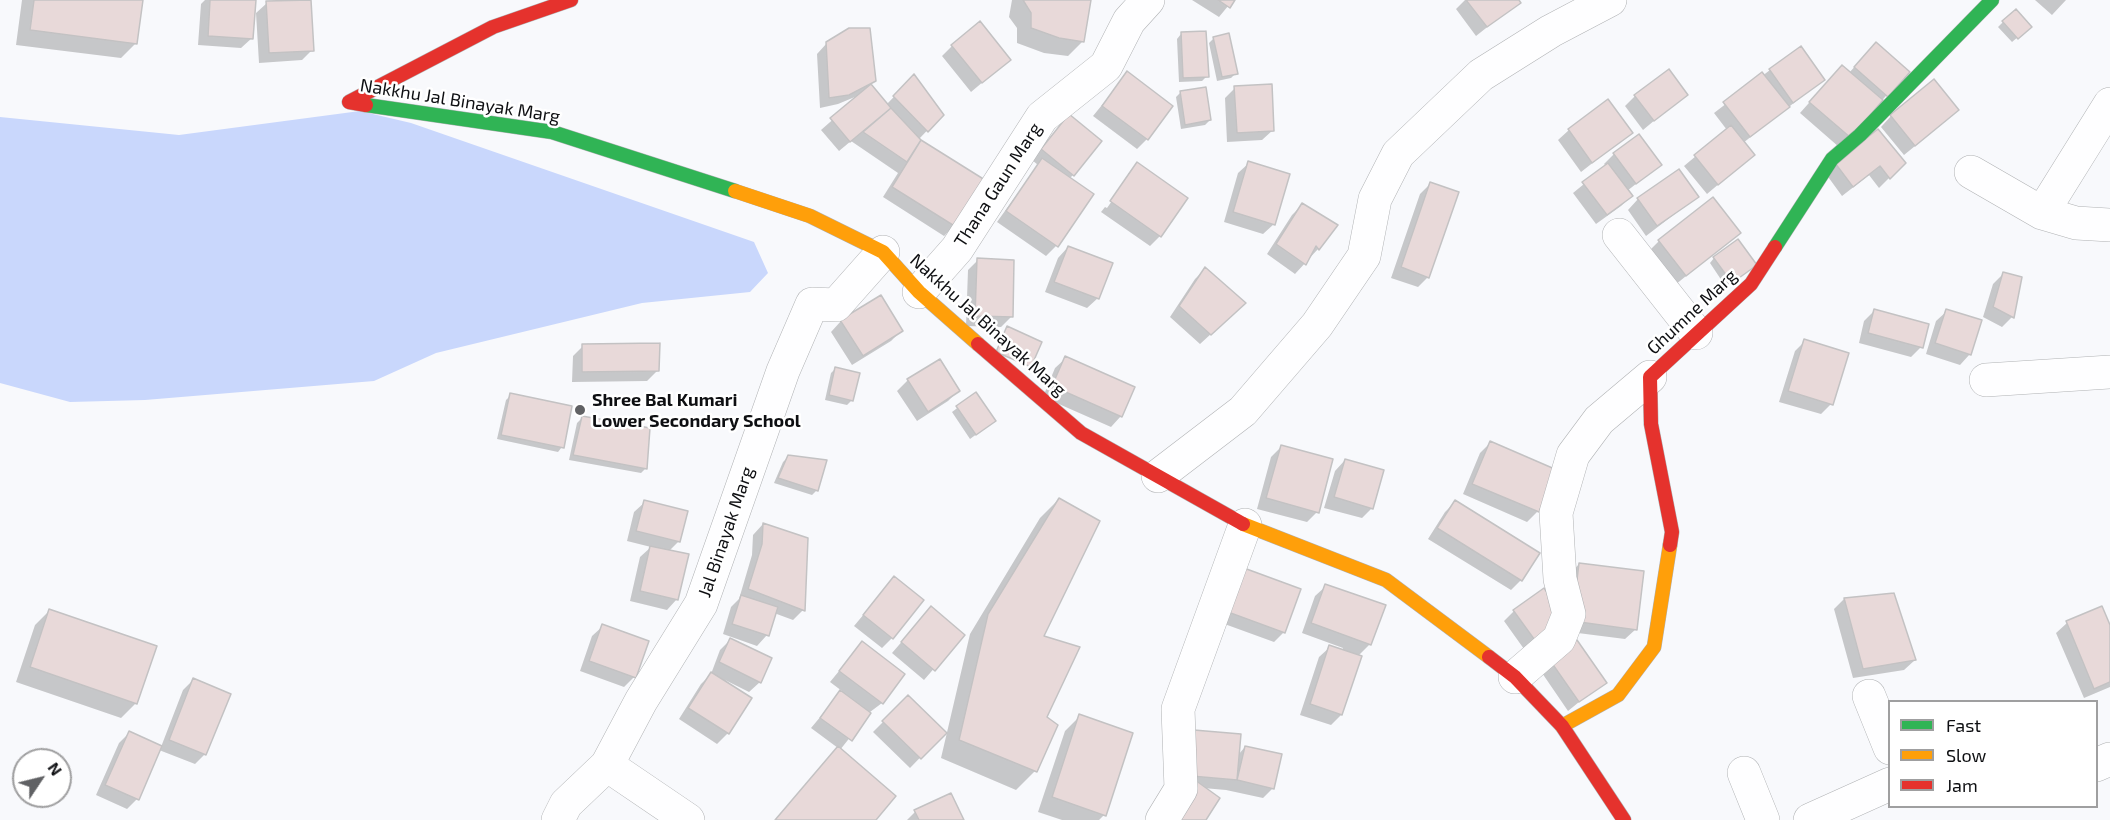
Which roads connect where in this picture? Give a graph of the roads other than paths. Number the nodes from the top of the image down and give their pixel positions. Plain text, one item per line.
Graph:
1 (571, 0) edge
2 (1149, 0) edge
3 (1610, 0) edge
4 (1992, 0) edge
5 (2110, 104) edge
6 (1971, 172) dead end
7 (2042, 213) junction
8 (2110, 225) edge
9 (1619, 235) dead end
10 (883, 252) junction
11 (918, 292) junction
12 (1696, 333) junction
13 (2110, 372) edge
14 (1650, 377) junction
15 (1986, 380) dead end
16 (1158, 476) junction
17 (1245, 525) junction
18 (1515, 677) junction
19 (1869, 696) dead end
20 (1562, 726) junction
21 (1888, 743) edge
22 (607, 765) junction
23 (1744, 773) dead end
24 (1888, 785) edge
25 (558, 820) edge
26 (688, 820) edge
27 (1162, 820) edge
28 (1624, 820) edge
29 (1763, 820) edge
30 (1810, 820) edge

1 - 10 street, Nakkhu Jal Binayak Marg
2 - 11 street, Thana Gaun Marg
3 - 16 street
4 - 12 street, Ghumne Marg
5 - 7 street
6 - 7 street
7 - 8 street
9 - 12 street
10 - 11 street, Nakkhu Jal Binayak Marg
10 - 22 street, Jal Binayak Marg
11 - 16 street, Nakkhu Jal Binayak Marg
12 - 14 street, Ghumne Marg
13 - 15 street
14 - 18 street
14 - 20 street, Ghumne Marg
16 - 17 street, Nakkhu Jal Binayak Marg
17 - 18 street, Nakkhu Jal Binayak Marg
17 - 27 street
18 - 20 street, Nakkhu Jal Binayak Marg
19 - 21 street
20 - 28 street, Nakkhu Jal Binayak Marg
22 - 25 street, Jal Binayak Marg
22 - 26 street
23 - 29 street
24 - 30 street

